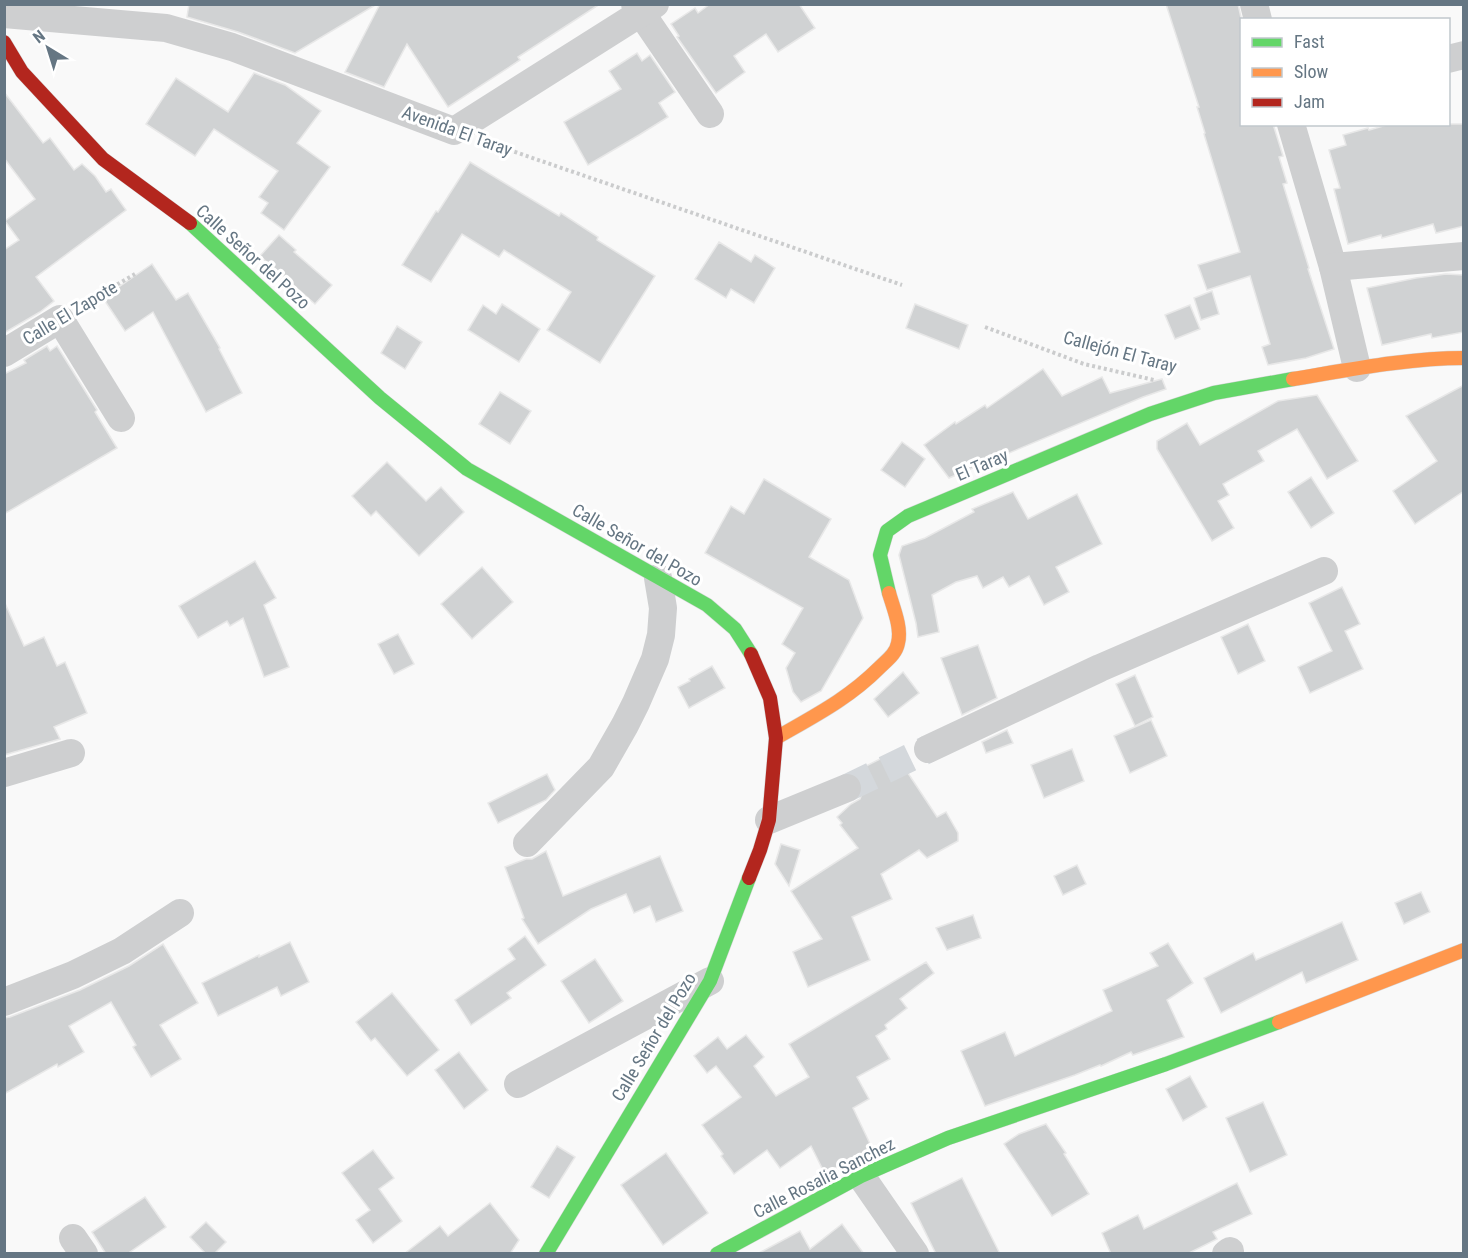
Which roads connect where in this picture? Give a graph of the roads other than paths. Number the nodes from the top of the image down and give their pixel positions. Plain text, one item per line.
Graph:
1 (643, 7) edge
2 (4, 14) edge
3 (4, 42) edge
4 (710, 114) dead end
5 (1292, 126) edge
6 (1464, 256) edge
7 (1333, 267) junction
8 (4, 352) edge
9 (1464, 358) edge
10 (1357, 368) junction
11 (122, 418) dead end
12 (1324, 571) dead end
13 (658, 578) junction
14 (776, 738) junction
15 (928, 749) tunnel mouth
16 (71, 753) dead end
17 (4, 773) edge
18 (847, 788) tunnel mouth
19 (769, 820) junction
20 (527, 843) dead end
21 (180, 913) dead end
22 (1464, 950) edge
23 (710, 981) junction
24 (13, 999) edge
25 (518, 1084) dead end
26 (861, 1176) junction
27 (546, 1254) edge
28 (717, 1254) edge
29 (915, 1254) edge

1 - 2 street, Avenida El Taray
1 - 4 street
3 - 13 street, Calle Señor del Pozo
5 - 7 street
6 - 7 street
7 - 10 street
8 - 11 street, Calle El Zapote
9 - 10 street
10 - 14 street, El Taray
12 - 15 street
13 - 14 street, Calle Señor del Pozo
13 - 20 street
14 - 19 street, Calle Señor del Pozo
16 - 17 street
18 - 19 street
19 - 23 street, Calle Señor del Pozo
21 - 24 street
22 - 26 street, Calle Rosalia Sanchez
23 - 25 street
23 - 27 street, Calle Señor del Pozo
26 - 28 street, Calle Rosalia Sanchez
26 - 29 street

